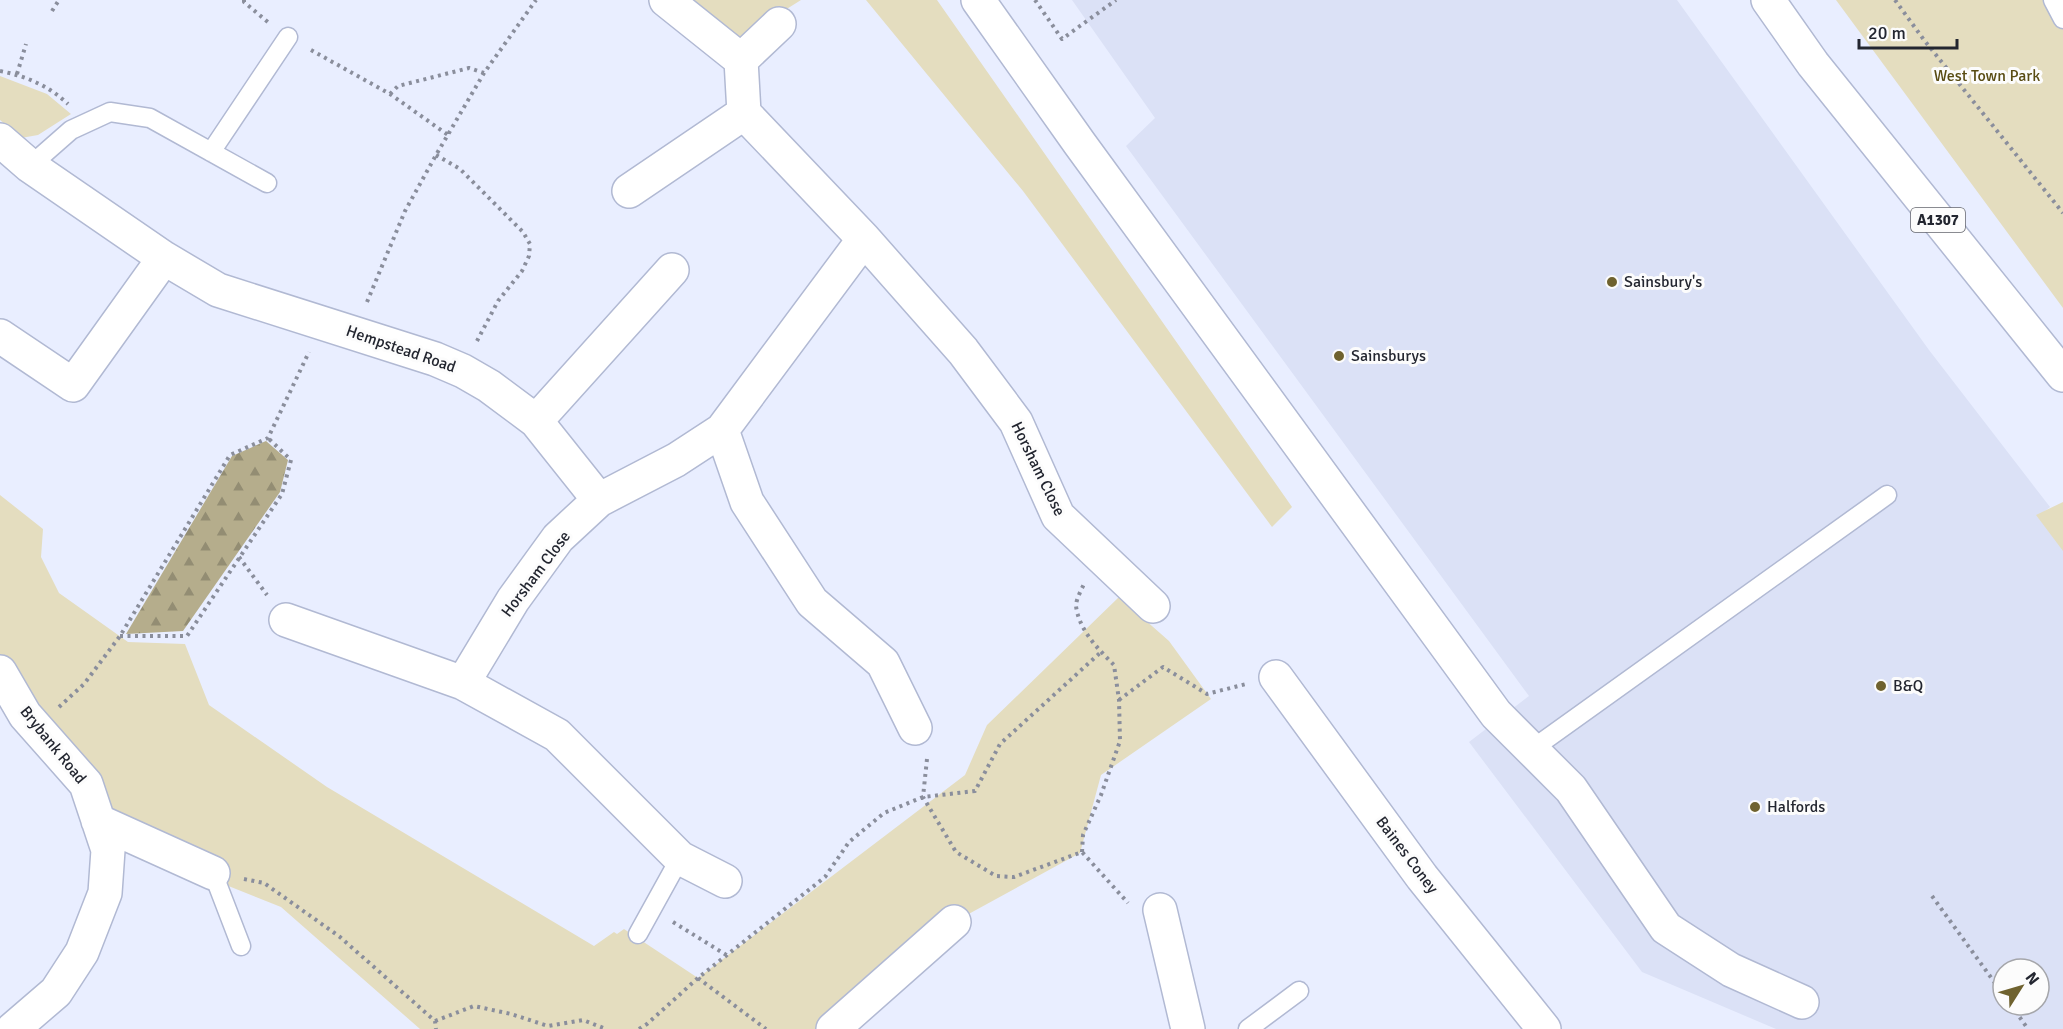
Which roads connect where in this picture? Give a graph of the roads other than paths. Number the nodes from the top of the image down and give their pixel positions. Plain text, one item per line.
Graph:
1 (666, 0) edge
2 (978, 0) edge
3 (1768, 0) edge
4 (2053, 0) edge
5 (2063, 19) edge
6 (779, 24) dead end
7 (288, 37) road end
8 (741, 60) junction
9 (744, 113) junction
10 (0, 140) edge
11 (211, 152) junction
12 (30, 166) junction
13 (267, 183) dead end
14 (629, 190) dead end
15 (864, 239) junction
16 (164, 258) junction
17 (672, 270) dead end
18 (0, 336) edge
19 (2063, 375) edge
20 (536, 422) junction
21 (722, 430) junction
22 (1887, 495) dead end
23 (599, 500) junction
24 (1153, 606) dead end
25 (286, 620) road end
26 (0, 672) edge
27 (1276, 677) road end
28 (463, 683) junction
29 (915, 728) dead end
30 (1531, 750) junction
31 (98, 821) junction
32 (680, 858) junction
33 (213, 873) joint
34 (726, 881) dead end
35 (1160, 910) road end
36 (954, 922) dead end
37 (638, 934) dead end
38 (241, 946) dead end
39 (1299, 991) dead end
40 (1802, 1002) dead end
41 (13, 1029) edge
42 (833, 1029) edge
43 (1188, 1029) edge
44 (1248, 1029) edge
45 (1544, 1029) edge

1 - 8 street
2 - 30 street
3 - 19 street, A1307
4 - 5 lane
6 - 8 street
7 - 11 lane
8 - 9 street
9 - 14 street
9 - 15 street, Horsham Close
10 - 12 street, Hempstead Road
11 - 12 lane
11 - 13 lane
12 - 16 street, Hempstead Road
15 - 21 street, Horsham Close
15 - 24 street, Horsham Close
16 - 18 street
16 - 20 street, Hempstead Road
17 - 20 street
20 - 23 street, Hempstead Road
21 - 23 street, Horsham Close
21 - 29 street
22 - 30 lane
23 - 28 street, Horsham Close
25 - 28 street
26 - 31 street, Brybank Road
27 - 45 street, Baines Coney
28 - 32 street
30 - 40 street
31 - 33 street
31 - 41 street, Brybank Road
32 - 34 street
32 - 37 lane
33 - 38 lane
35 - 43 street
36 - 42 street
39 - 44 lane

